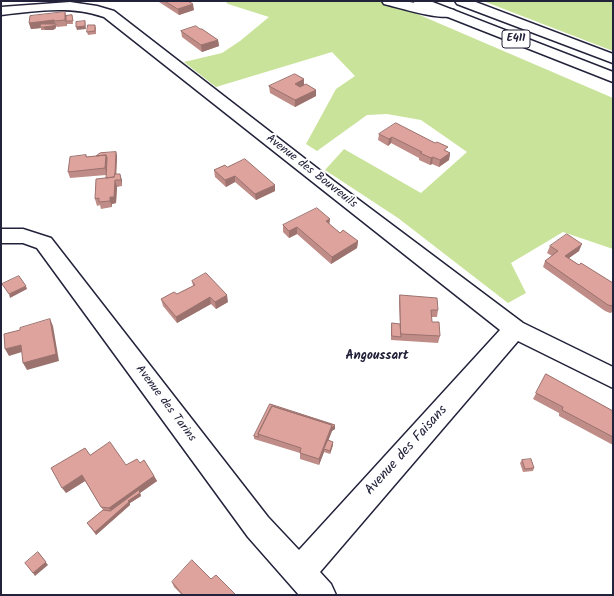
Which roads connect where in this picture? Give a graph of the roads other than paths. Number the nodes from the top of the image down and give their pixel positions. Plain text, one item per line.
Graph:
1 (388, 1) edge
2 (419, 1) edge
3 (461, 1) edge
4 (1, 11) edge
5 (449, 13) junction
6 (613, 59) edge
7 (613, 77) edge
8 (1, 236) edge
9 (515, 329) junction
10 (613, 378) edge
11 (299, 572) junction
12 (320, 595) edge

1 - 5 main road
2 - 5 main road, E411
3 - 6 main road, E411
4 - 9 main road, Avenue des Bouvreuils
5 - 7 main road, E411
8 - 11 main road, Avenue des Tarins
9 - 10 main road, Avenue des Bouvreuils
9 - 11 main road, Avenue des Faisans
11 - 12 main road, Avenue des Tarins

